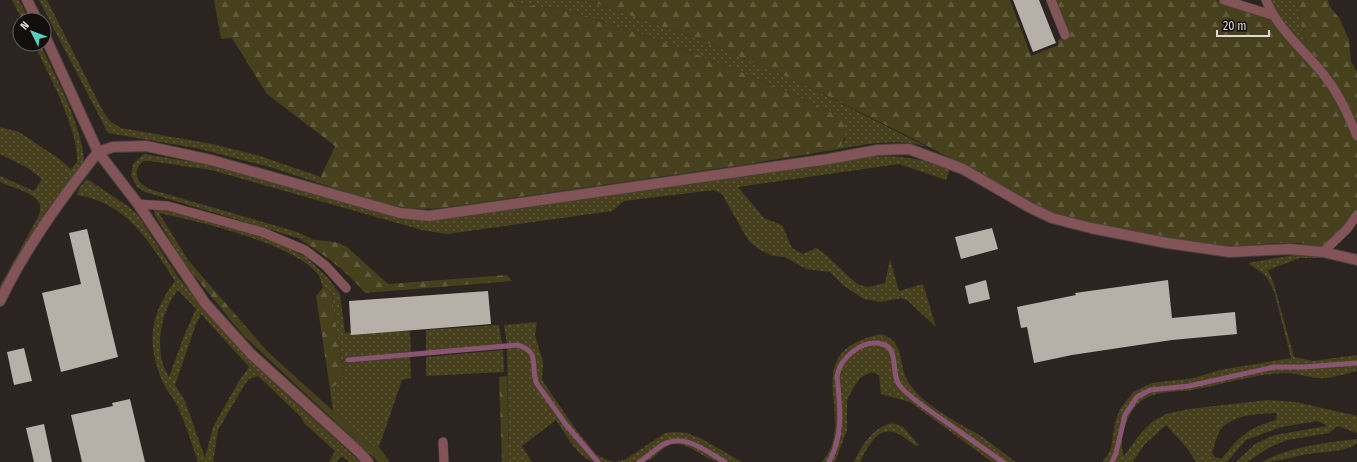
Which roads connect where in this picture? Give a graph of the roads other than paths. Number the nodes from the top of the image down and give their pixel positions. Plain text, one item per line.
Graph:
1 (27, 0) edge
2 (1051, 0) edge
3 (1224, 0) edge
4 (1266, 0) edge
5 (33, 12) edge
6 (1272, 15) junction
7 (1065, 35) dead end
8 (52, 51) edge
9 (1357, 136) edge
10 (98, 152) junction
11 (138, 204) junction
12 (1357, 215) edge
13 (1322, 252) junction
14 (1357, 260) edge
15 (346, 288) dead end
16 (0, 301) edge
17 (443, 442) dead end
18 (368, 462) edge
19 (444, 462) edge

1 - 5 street
2 - 7 lane
3 - 6 lane
4 - 6 lane
6 - 9 lane
8 - 10 street
10 - 11 street
10 - 13 street
10 - 16 street
11 - 15 lane
11 - 18 street
12 - 13 lane
13 - 14 street
17 - 19 lane

